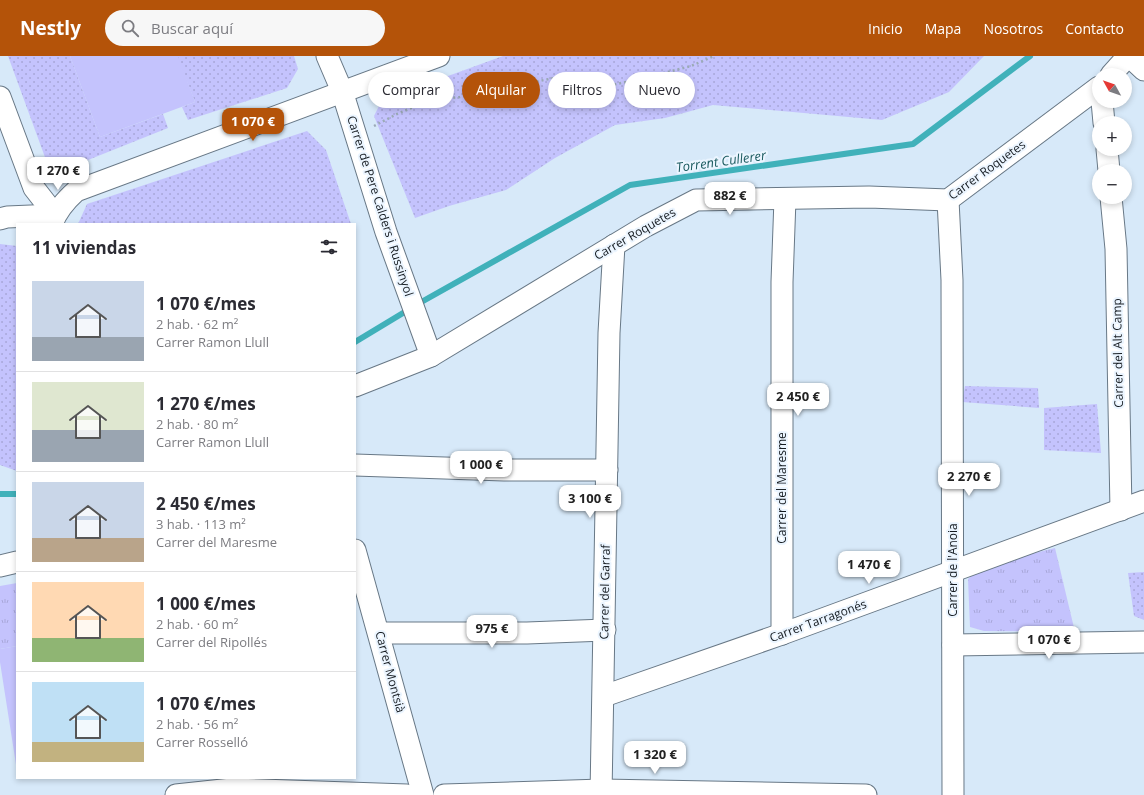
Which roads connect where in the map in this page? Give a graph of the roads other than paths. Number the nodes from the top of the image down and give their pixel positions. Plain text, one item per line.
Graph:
1 (327, 56) edge
2 (439, 56) edge
3 (1129, 56) edge
4 (1118, 68) edge
5 (1144, 70) edge
6 (342, 91) junction
7 (1092, 92) edge
8 (0, 97) edge
9 (785, 199) junction
10 (948, 200) junction
11 (1112, 204) edge
12 (0, 219) edge
13 (53, 219) edge
14 (614, 245) junction
15 (431, 356) junction
16 (356, 386) edge
17 (356, 465) edge
18 (607, 470) junction
19 (1144, 501) edge
20 (1121, 510) junction
21 (356, 553) edge
22 (16, 562) edge
23 (0, 566) edge
24 (953, 572) junction
25 (605, 630) junction
26 (379, 633) junction
27 (782, 634) junction
28 (1144, 642) edge
29 (953, 645) junction
30 (604, 696) junction
31 (232, 787) edge
32 (602, 793) edge
33 (176, 795) edge
34 (407, 795) edge
35 (423, 795) edge
36 (444, 795) edge
37 (866, 795) edge
38 (953, 795) edge

1 - 6 street, Carrer de Pere Calders i Russinyol
2 - 6 street
3 - 4 street
3 - 5 street
6 - 13 street
6 - 15 street, Carrer de Pere Calders i Russinyol
7 - 10 street, Carrer Roquetes
8 - 13 street
9 - 10 street, Carrer Roquetes
9 - 14 street, Carrer Roquetes
9 - 27 street, Carrer del Maresme
10 - 24 street, Carrer de l'Anoia
11 - 20 street, Carrer del Alt Camp
12 - 13 street
14 - 15 street, Carrer Roquetes
14 - 18 street, Carrer del Garraf
15 - 16 street, Carrer Roquetes
17 - 18 street
18 - 25 street, Carrer del Garraf
19 - 20 street, Carrer Tarragonés
20 - 24 street, Carrer Tarragonés
21 - 26 street, Carrer Montsià
22 - 23 street
24 - 27 street, Carrer Tarragonés
24 - 29 street, Carrer de l'Anoia
25 - 26 street
25 - 30 street, Carrer del Garraf
26 - 35 street, Carrer Montsià
27 - 30 street, Carrer Tarragonés
28 - 29 street
29 - 38 street, Carrer de l'Anoia
30 - 32 street, Carrer del Garraf
31 - 33 street
31 - 34 street
32 - 36 street
32 - 37 street

